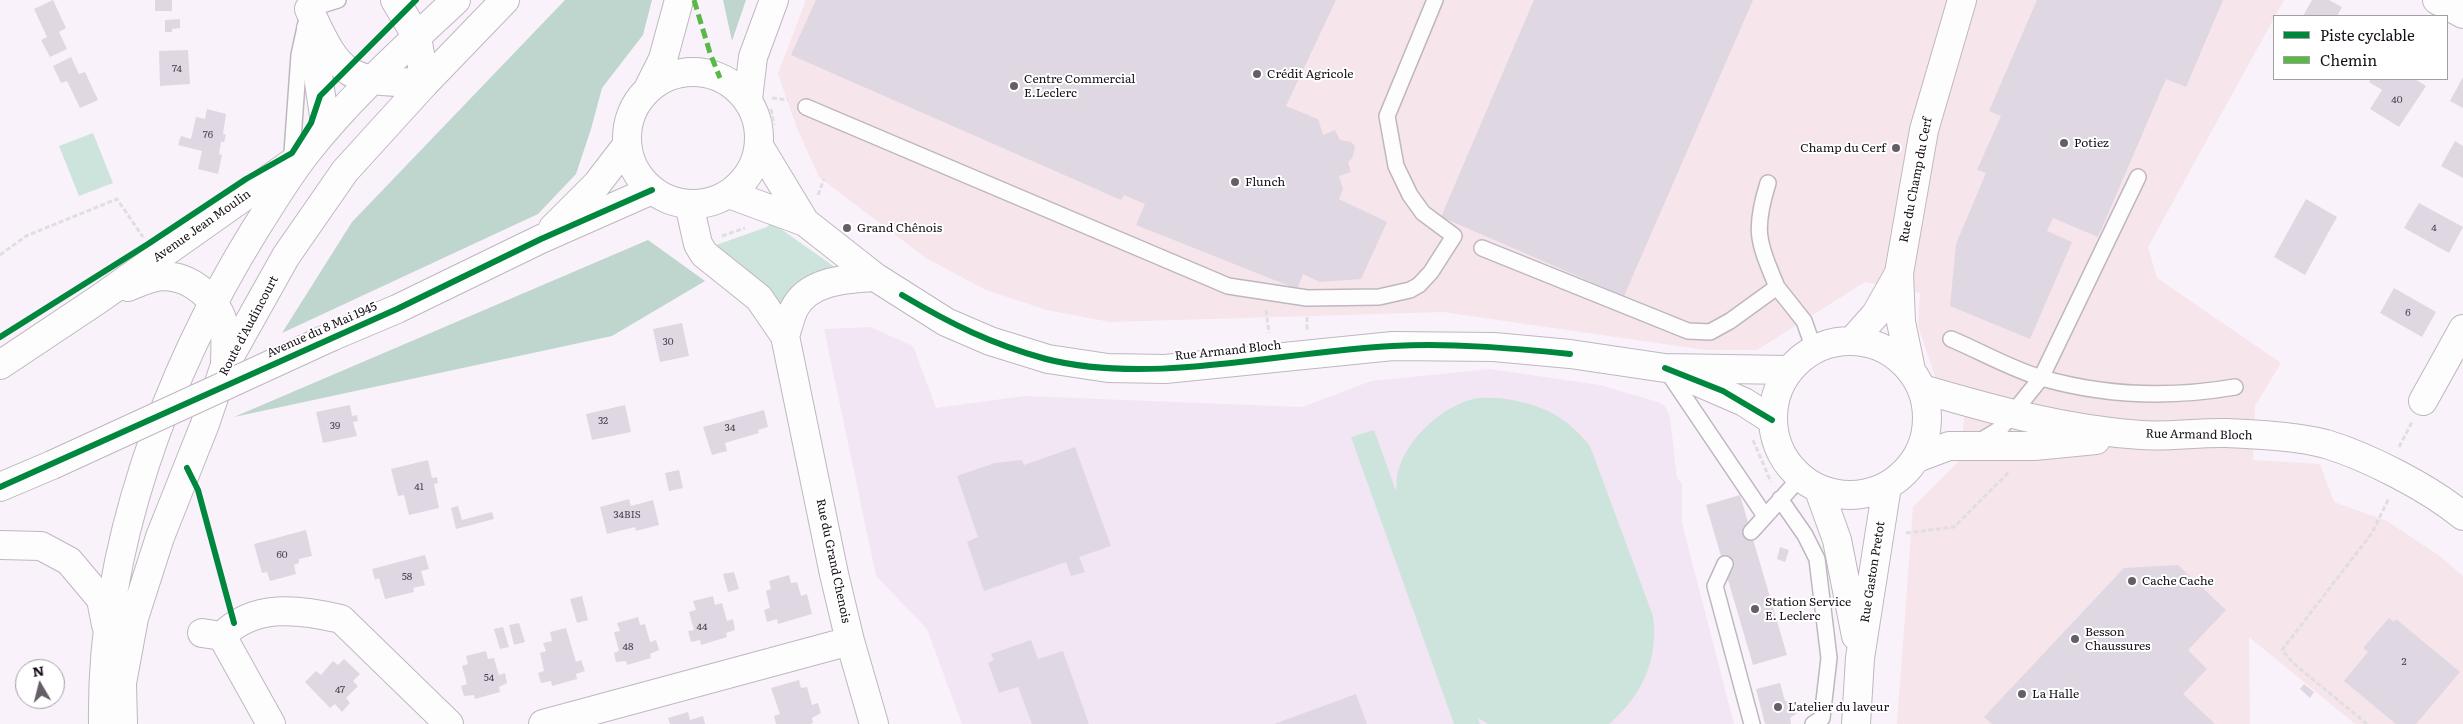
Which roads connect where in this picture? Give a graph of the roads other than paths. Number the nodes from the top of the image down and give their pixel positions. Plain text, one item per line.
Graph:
1 (338, 0) edge
2 (395, 0) edge
3 (456, 0) edge
4 (505, 0) edge
5 (679, 0) edge
6 (774, 0) edge
7 (1435, 0) edge
8 (1962, 0) edge
9 (2437, 0) edge
10 (310, 5) edge
11 (2463, 14) edge
12 (417, 37) junction
13 (371, 81) junction
14 (425, 83) junction
15 (649, 88) junction
16 (748, 99) junction
17 (806, 107) dead end
18 (326, 129) junction
19 (627, 144) junction
20 (759, 146) junction
21 (299, 153) junction
22 (2138, 177) dead end
23 (1768, 183) dead end
24 (652, 190) junction
25 (729, 194) junction
26 (689, 204) junction
27 (805, 222) junction
28 (541, 239) junction
29 (1482, 248) dead end
30 (1899, 274) junction
31 (875, 277) junction
32 (1776, 287) junction
33 (99, 299) junction
34 (214, 304) junction
35 (2463, 329) edge
36 (785, 336) junction
37 (1952, 339) dead end
38 (1853, 340) junction
39 (1814, 348) junction
40 (0, 365) edge
41 (225, 365) junction
42 (1665, 368) junction
43 (1788, 370) junction
44 (2041, 378) junction
45 (1917, 379) junction
46 (2235, 387) dead end
47 (2423, 401) dead end
48 (2013, 415) junction
49 (1772, 420) junction
50 (2141, 435) junction
51 (1973, 445) junction
52 (1917, 458) junction
53 (1810, 484) junction
54 (1887, 486) junction
55 (0, 487) edge
56 (1780, 499) junction
57 (1765, 516) junction
58 (2463, 516) edge
59 (1751, 532) dead end
60 (0, 545) edge
61 (1725, 564) dead end
62 (108, 631) junction
63 (850, 641) junction
64 (1860, 658) junction
65 (103, 724) edge
66 (123, 724) edge
67 (271, 724) edge
68 (448, 724) edge
69 (544, 724) edge
70 (874, 724) edge
71 (1752, 724) edge
72 (1813, 724) edge
73 (1856, 724) edge

1 - 10 lane
2 - 12 street
3 - 12 street
4 - 14 street, Route d'Audincourt
5 - 15 street
6 - 16 street
7 - 17 lane
8 - 30 street, Rue du Champ du Cerf
9 - 11 street
10 - 13 street
10 - 18 street
10 - 21 lane
12 - 13 street
12 - 14 street
13 - 14 street
13 - 18 street
14 - 41 street, Route d'Audincourt
15 - 16 street
15 - 19 street
16 - 20 street
18 - 21 street
19 - 24 street
19 - 28 street, Avenue du 8 Mai 1945
20 - 25 street
20 - 27 street, Rue Armand Bloch
21 - 33 street, Avenue Jean Moulin
21 - 34 street
22 - 44 lane
23 - 32 lane
24 - 26 street
24 - 28 street, Avenue du 8 Mai 1945
25 - 26 street
25 - 27 street, Rue Armand Bloch
26 - 36 street, Rue du Grand Chenois
27 - 31 street, Rue Armand Bloch
28 - 55 street, Avenue du 8 Mai 1945, bridge
29 - 32 lane
30 - 38 street, Rue du Champ du Cerf
30 - 45 street, Rue du Champ du Cerf
31 - 36 street
31 - 42 street, Rue Armand Bloch
32 - 39 lane
33 - 34 street, Avenue Jean Moulin
33 - 40 street, Avenue Jean Moulin
34 - 41 street, Avenue Jean Moulin
34 - 62 street
35 - 47 street
36 - 63 street, Rue du Grand Chenois
37 - 44 lane
38 - 39 street
38 - 45 street
39 - 43 street
41 - 66 street, Route d'Audincourt
42 - 43 street, Rue Armand Bloch
42 - 49 street, Rue Armand Bloch
42 - 57 lane
43 - 49 street
44 - 46 lane
44 - 48 lane
45 - 48 street, Rue Armand Bloch
45 - 52 street
48 - 50 street, Rue Armand Bloch
48 - 51 lane
49 - 53 street
50 - 51 street
50 - 58 street, Rue Armand Bloch
51 - 52 street
52 - 54 street
53 - 54 street
53 - 56 lane
53 - 64 street, Rue Gaston Pretot
54 - 64 street, Rue Gaston Pretot
56 - 57 lane
56 - 72 lane
57 - 59 lane
60 - 62 street
61 - 71 lane
62 - 65 street
63 - 69 street, Rue du Grand Chenois
63 - 70 street
64 - 73 street, Rue Gaston Pretot
67 - 68 street

